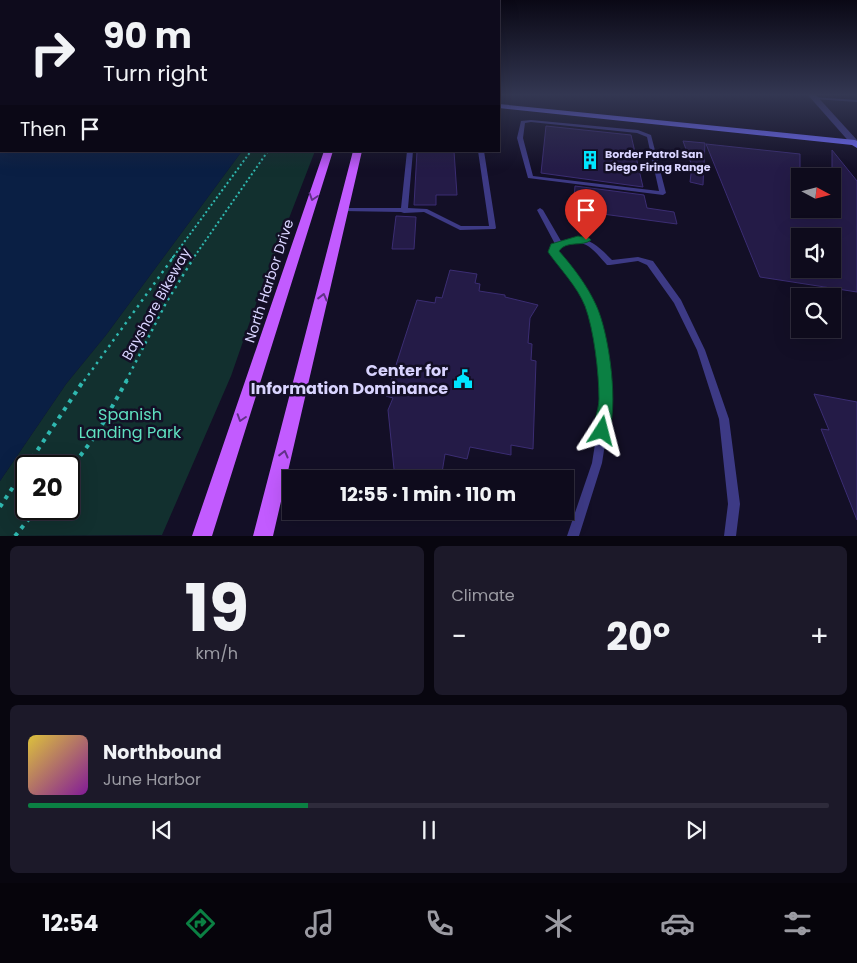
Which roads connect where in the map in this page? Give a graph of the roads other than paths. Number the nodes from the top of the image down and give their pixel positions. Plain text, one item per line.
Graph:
1 (559, 119) edge
2 (625, 119) edge
3 (834, 119) edge
4 (636, 120) junction
5 (559, 124) junction
6 (638, 132) junction
7 (856, 144) edge
8 (329, 152) edge
9 (358, 152) edge
10 (410, 152) edge
11 (481, 152) edge
12 (344, 210) junction
13 (540, 210) dead end
14 (404, 211) junction
15 (560, 244) junction
16 (202, 536) edge
17 (263, 536) edge
18 (573, 536) edge
19 (730, 536) edge

1 - 5 lane
2 - 4 street
3 - 7 street
4 - 6 lane
4 - 7 street
5 - 6 lane
5 - 6 lane
8 -> 16 main road, North Harbor Drive
9 - 12 main road
10 - 14 lane
11 - 14 lane
12 - 14 lane
17 -> 12 main road
13 - 15 lane
15 - 18 lane
15 - 19 lane

